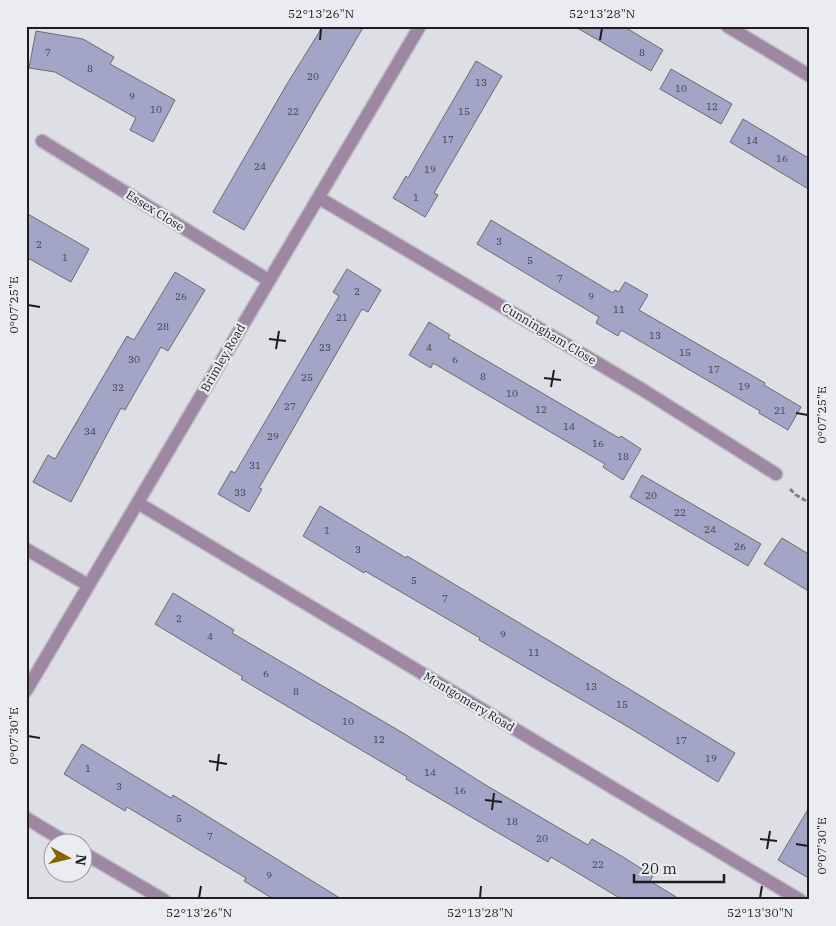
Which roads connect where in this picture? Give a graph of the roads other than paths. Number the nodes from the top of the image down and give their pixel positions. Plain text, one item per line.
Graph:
1 (420, 26) edge
2 (726, 26) edge
3 (810, 76) edge
4 (42, 141) dead end
5 (319, 198) junction
6 (268, 280) junction
7 (776, 474) dead end
8 (138, 503) junction
9 (26, 549) edge
10 (88, 585) junction
11 (26, 691) edge
12 (26, 818) edge
13 (52, 834) edge
14 (92, 858) edge
15 (164, 900) edge
16 (800, 900) edge

1 - 5 street, Brimley Road
2 - 3 street
4 - 6 street, Essex Close
5 - 6 street, Brimley Road
5 - 7 street, Cunningham Close
6 - 8 street, Brimley Road
8 - 10 street, Brimley Road
8 - 16 street, Montgomery Road
9 - 10 street
10 - 11 street, Brimley Road
12 - 13 street
14 - 15 street

